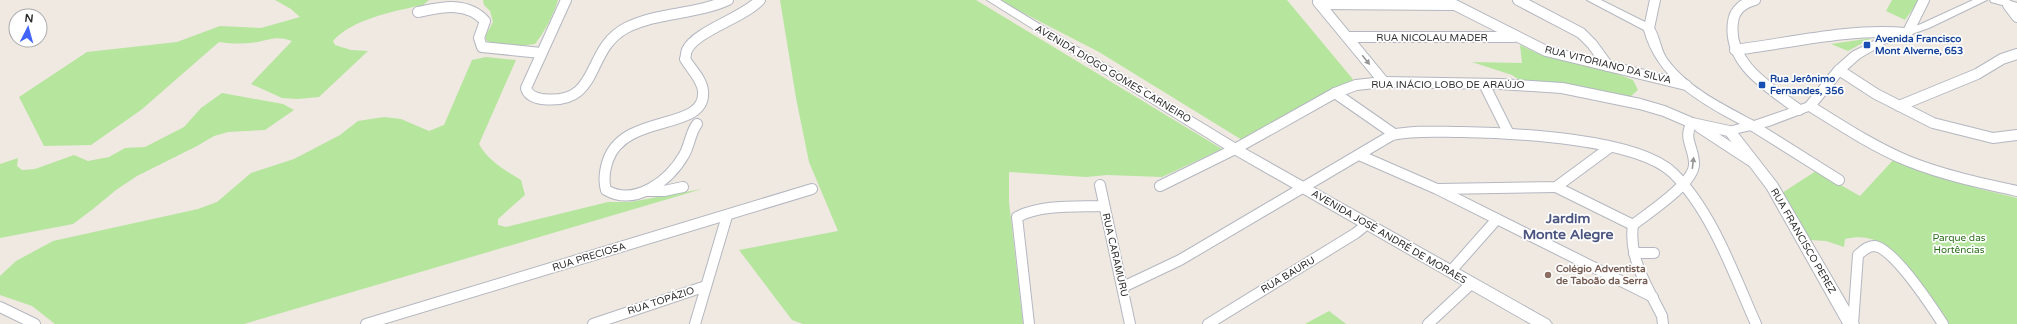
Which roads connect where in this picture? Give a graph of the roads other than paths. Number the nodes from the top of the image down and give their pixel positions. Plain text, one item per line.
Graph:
1 (566, 0) edge
2 (728, 0) edge
3 (760, 0) edge
4 (992, 0) edge
5 (1445, 0) edge
6 (1518, 0) edge
7 (1592, 0) edge
8 (1655, 0) edge
9 (1755, 0) edge
10 (1924, 0) edge
11 (1982, 0) edge
12 (1995, 0) edge
13 (1319, 2) edge
14 (1454, 5) junction
15 (2012, 6) edge
16 (418, 12) dead end
17 (2017, 18) edge
18 (1649, 28) junction
19 (1906, 32) junction
20 (1348, 37) junction
21 (1516, 37) junction
22 (1735, 50) junction
23 (541, 53) junction
24 (2017, 54) edge
25 (1608, 66) junction
26 (1839, 70) junction
27 (1384, 82) junction
28 (1484, 84) junction
29 (1686, 85) junction
30 (1335, 93) junction
31 (1899, 106) junction
32 (1804, 108) junction
33 (1692, 123) junction
34 (697, 124) dead end
35 (1753, 126) junction
36 (1703, 130) junction
37 (1729, 131) junction
38 (1394, 134) junction
39 (1508, 134) junction
40 (2017, 135) edge
41 (1609, 148) junction
42 (1235, 149) junction
43 (1359, 155) junction
44 (1752, 162) junction
45 (1839, 180) dead end
46 (1683, 183) junction
47 (1100, 185) dead end
48 (1160, 186) dead end
49 (683, 187) dead end
50 (1302, 187) junction
51 (1556, 187) junction
52 (812, 189) dead end
53 (1437, 189) junction
54 (646, 191) junction
55 (2017, 191) edge
56 (1104, 206) junction
57 (727, 216) junction
58 (1497, 219) junction
59 (1367, 224) junction
60 (1634, 225) junction
61 (1634, 253) junction
62 (1654, 253) dead end
63 (1451, 272) junction
64 (1472, 283) junction
65 (706, 286) junction
66 (1122, 287) junction
67 (1653, 297) junction
68 (0, 307) edge
69 (35, 324) edge
70 (366, 324) edge
71 (593, 324) edge
72 (695, 324) edge
73 (1029, 324) edge
74 (1130, 324) edge
75 (1208, 324) edge
76 (1428, 324) edge
77 (1544, 324) edge
78 (1663, 324) edge
79 (1756, 324) edge
80 (1852, 324) edge
81 (1943, 324) edge

1 - 23 street
2 - 23 street
3 - 54 street
4 - 42 street, AVENIDA DIOGO GOMES CARNEIRO
5 - 14 street, RUA VITORIANO DA SILVA
6 - 25 street
7 - 18 street
8 - 18 street
9 - 22 street
10 - 19 street
11 - 19 street
12 - 15 street
13 - 14 street
13 - 20 street
14 - 21 street, RUA VITORIANO DA SILVA
15 - 17 street
16 - 23 street
18 - 29 street
19 - 22 street
19 - 26 street
20 - 21 street, RUA NICOLAU MADER
20 -> 27 street
21 - 25 street, RUA VITORIANO DA SILVA
22 - 32 street
24 - 31 street
25 - 29 street, RUA VITORIANO DA SILVA
26 - 31 street
26 - 32 street
27 - 28 street, RUA INÁCIO LOBO DE ARAÚJO
27 - 30 street, RUA INÁCIO LOBO DE ARAÚJO
28 - 33 street, RUA INÁCIO LOBO DE ARAÚJO
28 - 39 street
29 - 35 street
30 - 38 street
30 - 42 street, RUA INÁCIO LOBO DE ARAÚJO
31 - 40 street
32 - 35 street
32 - 55 street
33 - 36 street, RUA FRANCISCO PEREZ
33 - 37 street, RUA INÁCIO LOBO DE ARAÚJO
46 -> 33 street
34 - 54 street
35 - 37 street
35 - 45 street
36 - 37 street
36 - 44 street, RUA FRANCISCO PEREZ
37 - 44 street, RUA FRANCISCO PEREZ
38 - 39 street
38 - 43 street
39 - 41 street
41 - 46 street
41 - 51 street
42 - 48 street, RUA INÁCIO LOBO DE ARAÚJO
42 - 50 street, AVENIDA JOSÉ ANDRÉ DE MORAES
43 - 50 street
43 - 53 street
44 - 80 street, RUA FRANCISCO PEREZ
46 - 60 street
46 - 79 street
47 - 56 street, RUA CARAMURU
49 - 54 street
50 - 59 street, AVENIDA JOSÉ ANDRÉ DE MORAES
50 - 66 street
51 - 53 street
51 - 60 street
52 - 57 street, RUA PRECIOSA
53 - 58 street
56 - 66 street, RUA CARAMURU
56 - 73 street
57 - 65 street
57 - 70 street, RUA PRECIOSA
58 - 63 street
58 - 67 street
59 - 63 street, AVENIDA JOSÉ ANDRÉ DE MORAES
59 - 75 street, RUA BAURU
60 - 61 street
61 - 62 street
61 - 67 street
63 - 64 street, AVENIDA JOSÉ ANDRÉ DE MORAES
64 - 76 street
64 - 77 street, AVENIDA JOSÉ ANDRÉ DE MORAES
65 - 71 street, RUA TOPÁZIO
65 - 72 street
66 - 74 street, RUA CARAMURU
67 - 78 street
68 - 69 street
80 - 81 street

